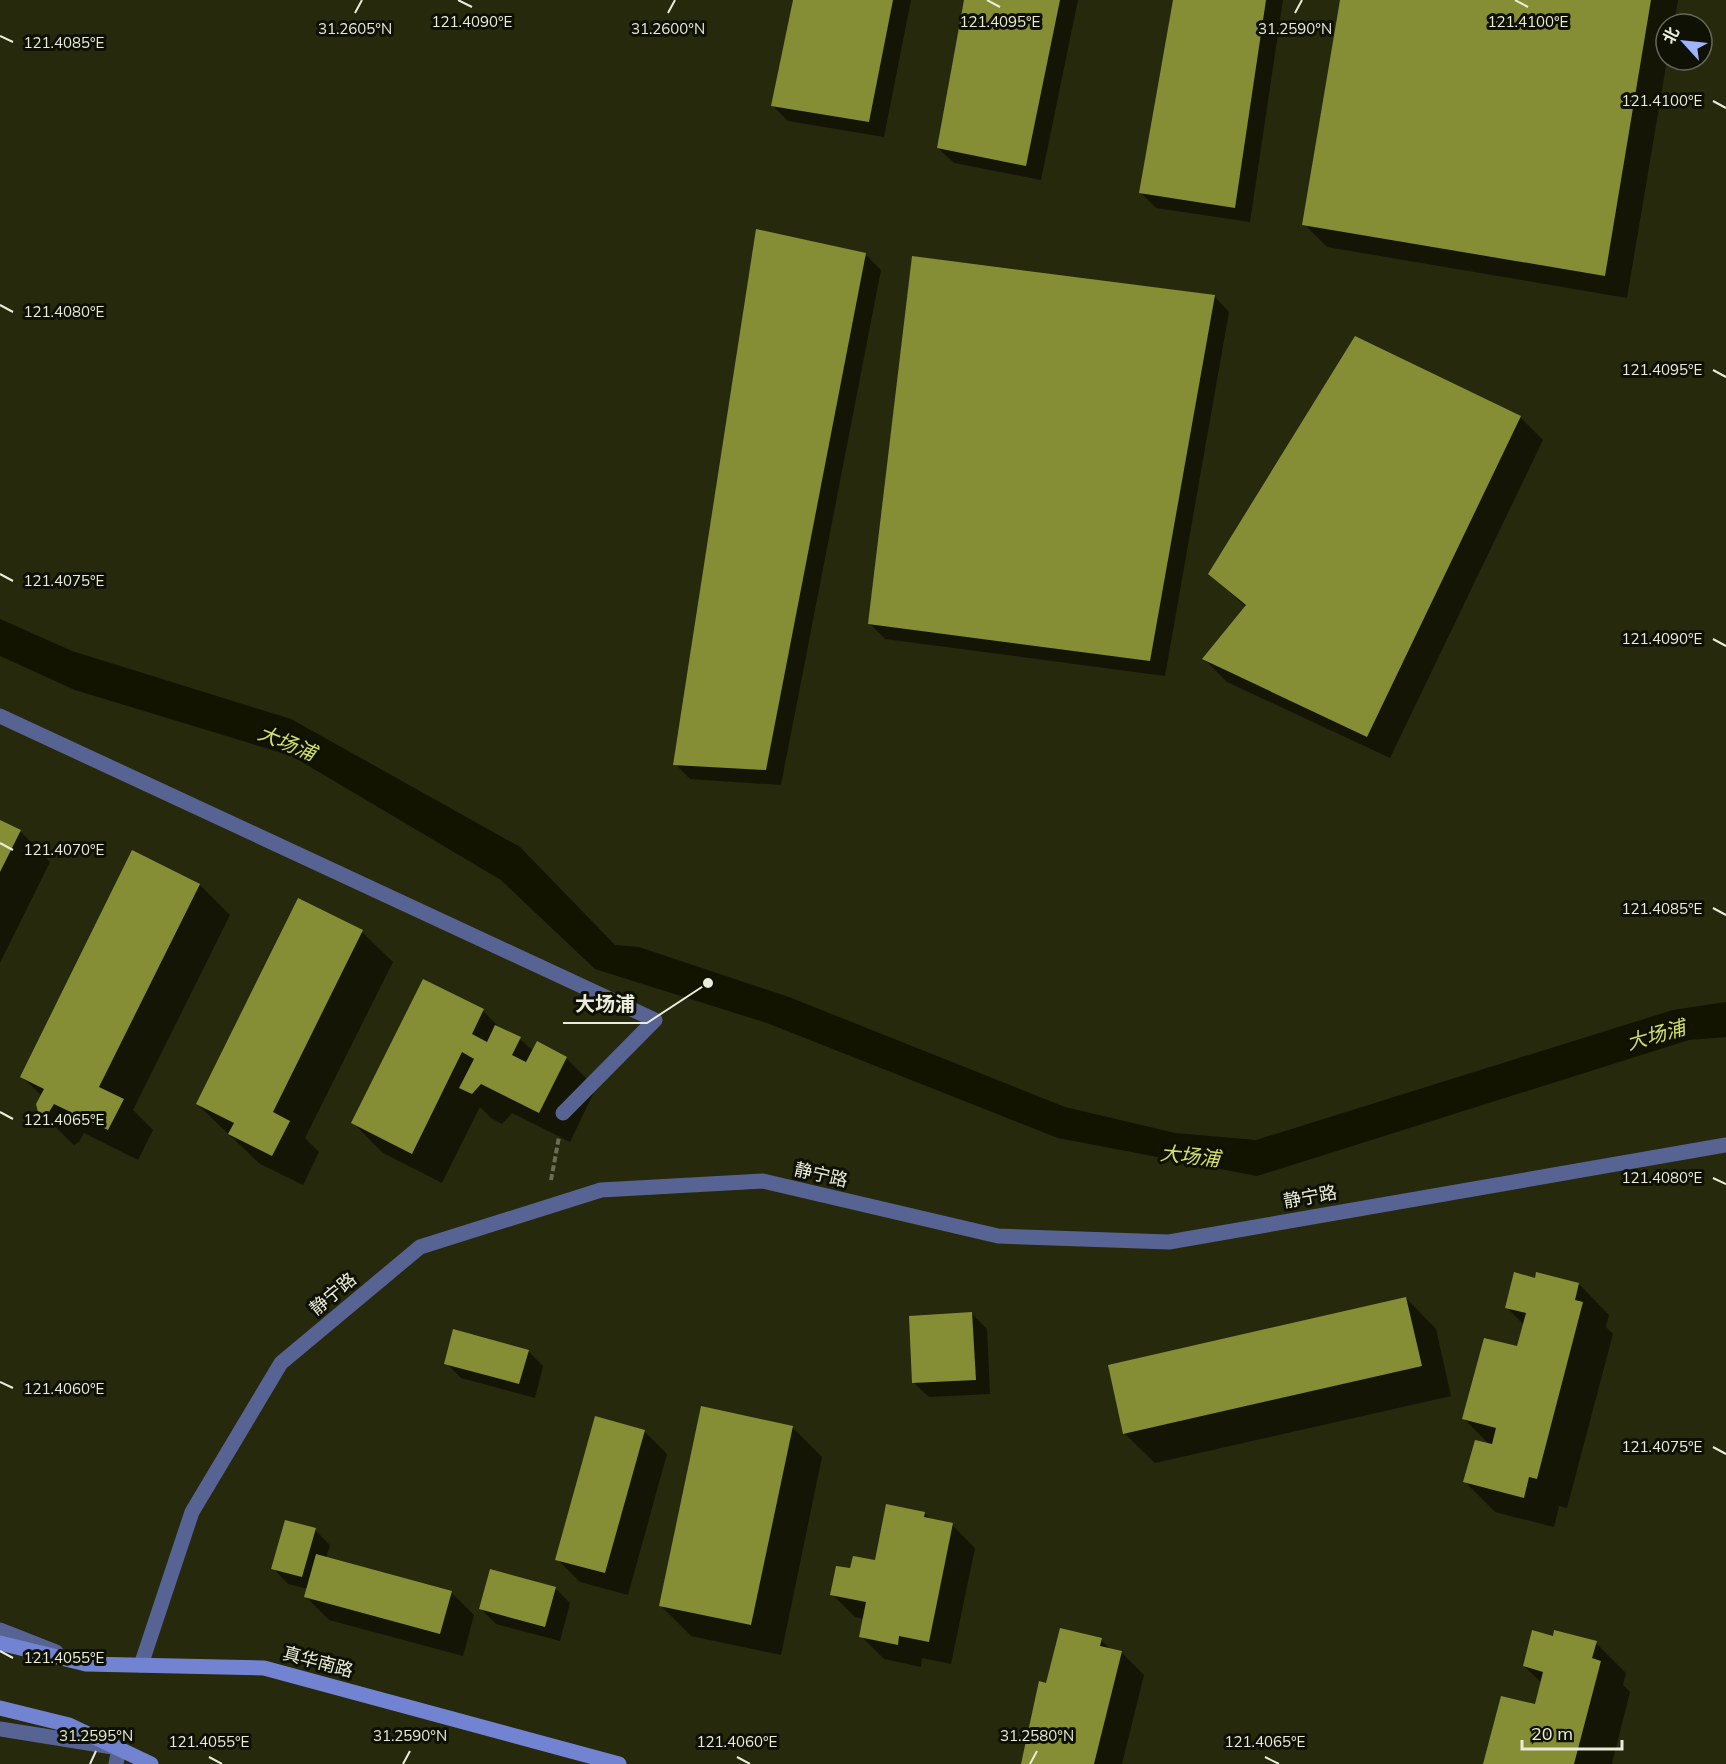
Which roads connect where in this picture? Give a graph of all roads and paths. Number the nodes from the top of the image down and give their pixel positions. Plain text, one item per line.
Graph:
1 (0, 716) edge
2 (563, 1113) joint
3 (1726, 1145) edge
4 (546, 1207) junction
5 (0, 1630) edge
6 (0, 1643) edge
7 (86, 1664) junction
8 (141, 1665) junction
9 (0, 1708) edge
10 (0, 1729) edge
11 (118, 1748) junction
12 (116, 1764) edge
13 (151, 1764) edge
14 (619, 1764) edge

1 - 2 street
2 - 4 path
3 - 4 street, 静宁路
4 - 8 street, 静宁路
5 - 7 street
6 - 7 main road, 真华南路
7 - 8 main road, 真华南路
8 - 14 main road, 真华南路
9 - 11 main road
10 - 11 street
11 - 12 street
11 - 13 main road

